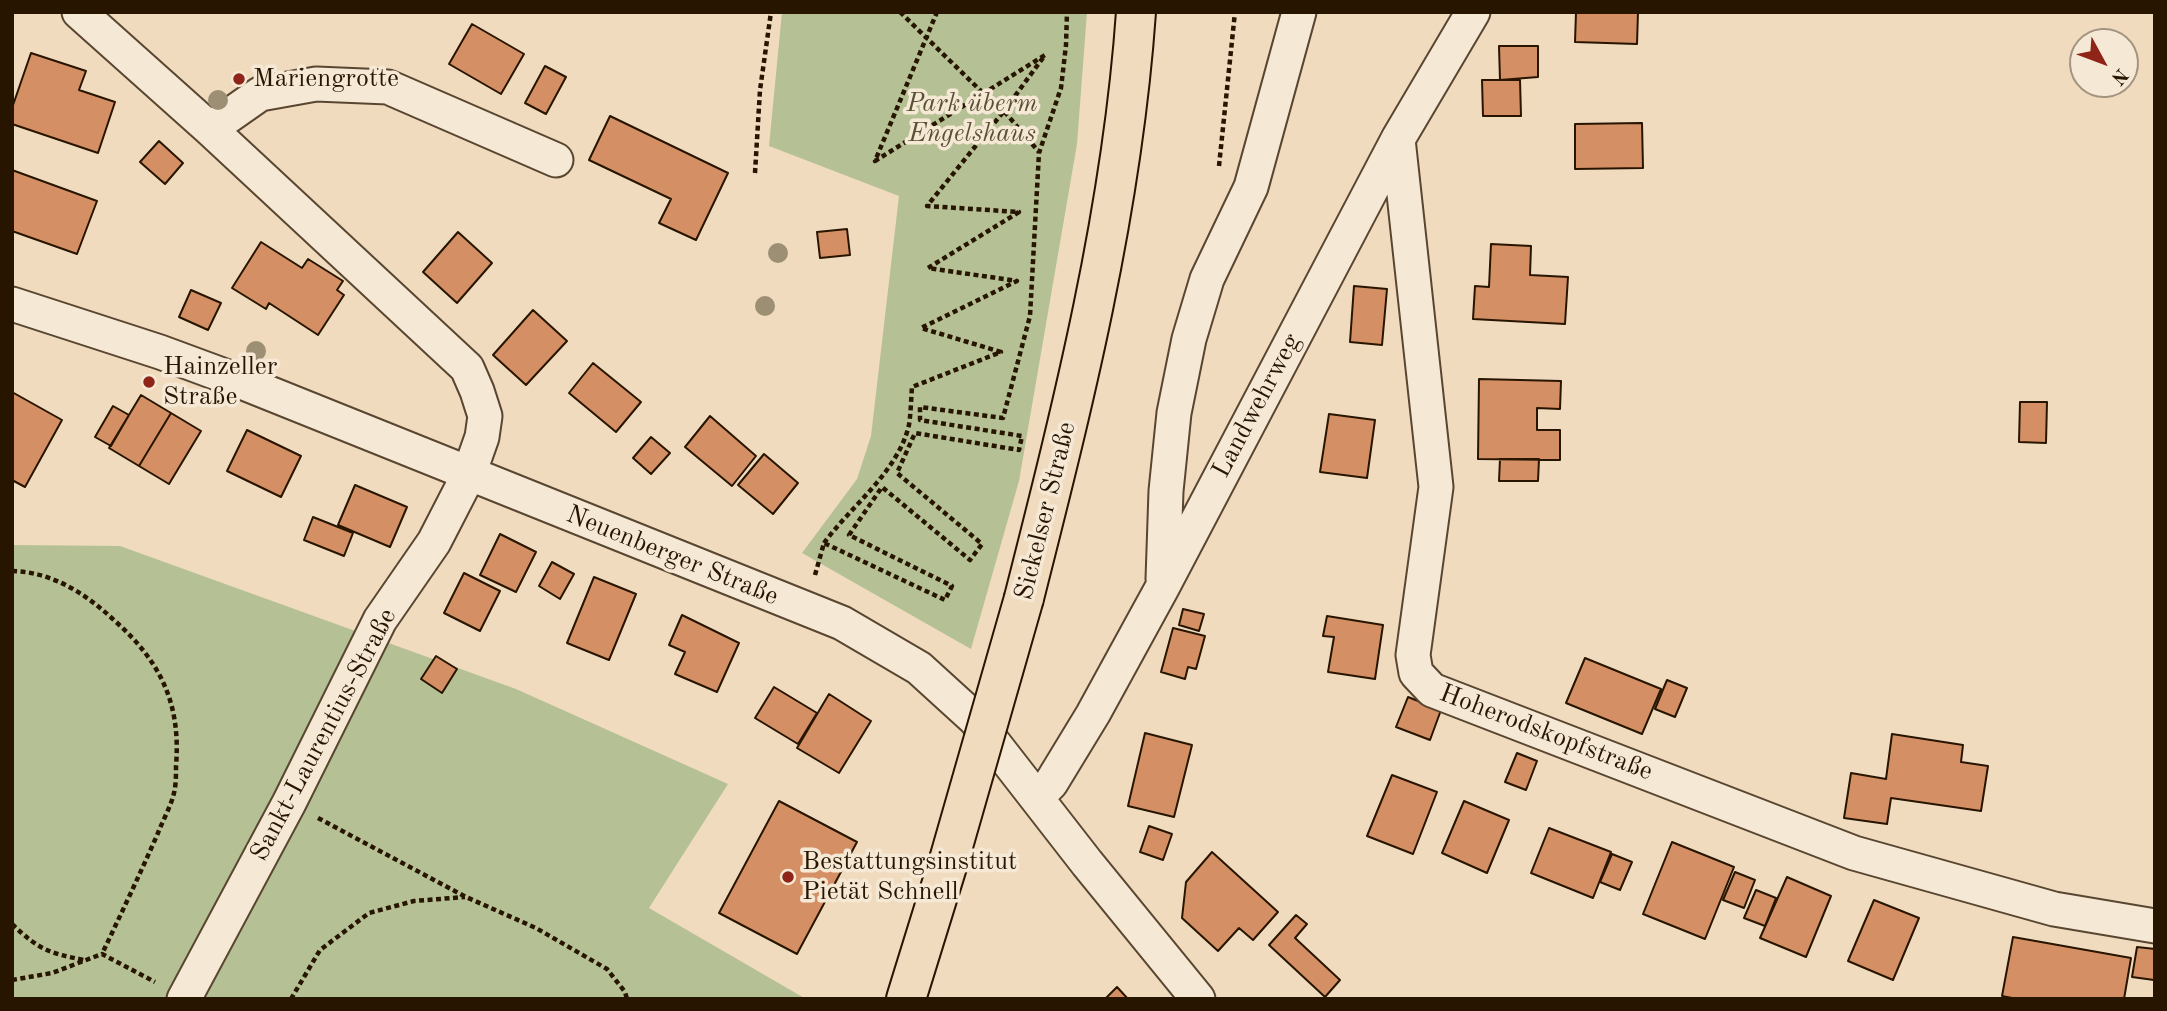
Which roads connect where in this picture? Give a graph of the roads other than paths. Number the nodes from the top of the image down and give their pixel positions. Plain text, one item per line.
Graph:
1 (79, 12) edge
2 (1136, 12) edge
3 (1299, 12) edge
4 (1473, 12) edge
5 (210, 129) junction
6 (1398, 139) junction
7 (556, 160) dead end
8 (12, 304) edge
9 (469, 474) junction
10 (1163, 588) junction
11 (1037, 797) junction
12 (2155, 926) edge
13 (172, 992) edge
14 (906, 999) edge
15 (1198, 999) edge

1 - 5 street
2 - 14 main road, Sickelser Straße, bridge
3 - 10 street
4 - 6 street, Landwehrweg
5 - 7 street
5 - 9 street
6 - 10 street, Landwehrweg
6 - 12 street, Hoherodskopfstraße
8 - 9 street, Neuenberger Straße
9 - 11 street, Neuenberger Straße
9 - 13 street, Sankt-Laurentius-Straße
10 - 11 street, Landwehrweg
11 - 15 street, Neuenberger Straße

